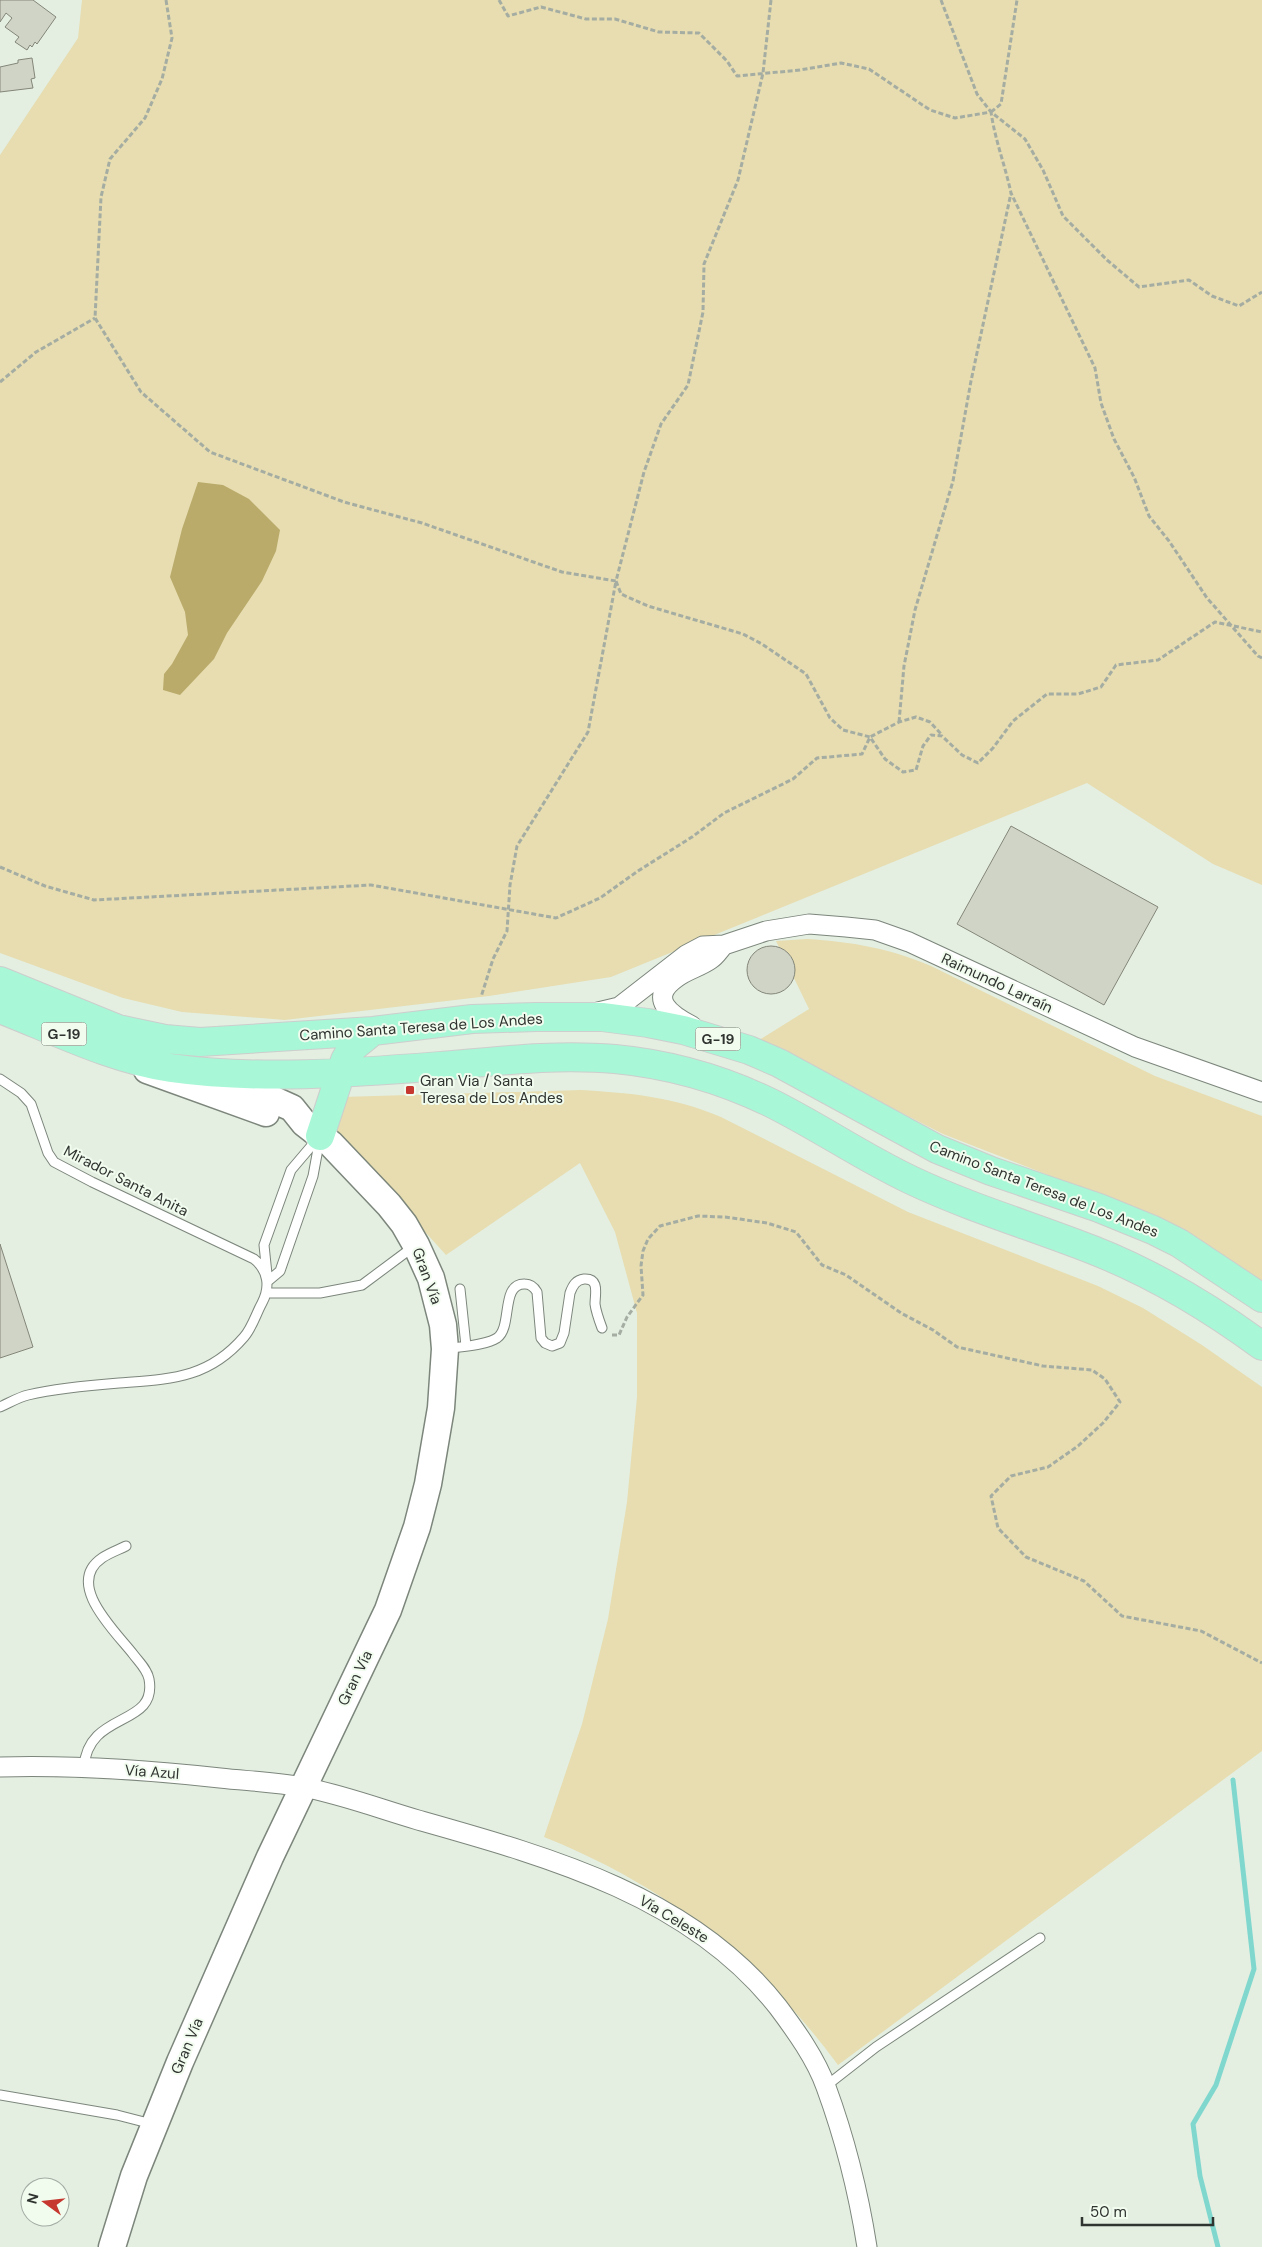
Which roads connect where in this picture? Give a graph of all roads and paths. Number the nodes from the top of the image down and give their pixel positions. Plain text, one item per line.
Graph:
1 (166, 0) edge
2 (499, 0) edge
3 (771, 0) edge
4 (941, 0) edge
5 (1017, 0) edge
6 (763, 73) junction
7 (991, 112) junction
8 (1011, 193) junction
9 (1262, 292) edge
10 (95, 318) junction
11 (0, 382) edge
12 (616, 581) junction
13 (1233, 627) junction
14 (1262, 632) edge
15 (1262, 658) edge
16 (899, 722) junction
17 (942, 736) junction
18 (870, 737) junction
19 (0, 867) edge
20 (509, 910) junction
21 (724, 945) junction
22 (676, 978) junction
23 (0, 981) edge
24 (480, 997) dead end
25 (0, 1009) edge
26 (579, 1016) junction
27 (648, 1023) junction
28 (118, 1029) junction
29 (374, 1031) junction
30 (718, 1039) junction
31 (127, 1059) junction
32 (439, 1066) junction
33 (212, 1072) junction
34 (341, 1073) junction
35 (0, 1078) edge
36 (1262, 1092) edge
37 (312, 1130) junction
38 (416, 1245) junction
39 (268, 1282) junction
40 (460, 1289) dead end
41 (267, 1293) junction
42 (1262, 1298) edge
43 (602, 1328) joint
44 (1262, 1346) edge
45 (455, 1348) junction
46 (0, 1407) edge
47 (126, 1546) dead end
48 (1262, 1663) edge
49 (0, 1767) edge
50 (84, 1767) junction
51 (303, 1787) junction
52 (1040, 1938) dead end
53 (826, 2086) junction
54 (0, 2096) edge
55 (155, 2124) junction
56 (112, 2247) edge
57 (867, 2247) edge

1 - 10 path
2 - 6 path
3 - 6 path
4 - 7 path
5 - 7 path
6 - 7 path
6 - 12 path
7 - 8 path
7 - 9 path
8 - 13 path
8 - 16 path
10 - 11 path
10 - 12 path
12 - 18 path
12 - 20 path
13 - 14 path
13 - 15 path
13 - 17 path
16 - 17 path
16 - 18 path
17 - 18 path
18 - 20 path
19 - 20 path
20 - 24 path
21 - 22 street, Raimundo Larraín
21 - 26 street, Raimundo Larraín
21 - 36 street, Raimundo Larraín
22 - 27 street, Raimundo Larraín
22 - 30 street
23 - 28 main road, G-19
25 - 31 main road, G-19
26 - 27 main road, Camino Santa Teresa de Los Andes / G-19
26 - 29 main road, Camino Santa Teresa de Los Andes / G-19
27 - 30 main road, Camino Santa Teresa de Los Andes / G-19
27 - 32 main road
28 - 29 main road, Camino Santa Teresa de Los Andes / G-19
28 - 33 main road, Gran Vía
29 - 34 main road
30 - 42 main road, Camino Santa Teresa de Los Andes / G-19
31 - 33 main road, G-19
31 - 37 main road, Gran Vía
32 - 34 main road, G-19
32 - 44 main road, G-19
33 - 34 main road, G-19
33 - 37 main road, Gran Vía
34 - 37 main road
35 - 39 lane, Mirador Santa Anita
37 - 38 main road, Gran Vía
37 - 39 lane
37 - 39 lane
38 - 41 lane
38 - 45 main road, Gran Vía
39 - 41 lane
40 - 45 lane
41 - 46 lane
43 - 45 lane
43 - 48 path
45 - 51 main road, Gran Vía
47 - 50 lane
49 - 50 street, Vía Azul
50 - 51 street, Vía Azul
51 - 53 street, Vía Celeste
51 - 55 main road, Gran Vía
52 - 53 lane
53 - 57 street, Vía Celeste
54 - 55 lane
55 - 56 main road, Gran Vía

